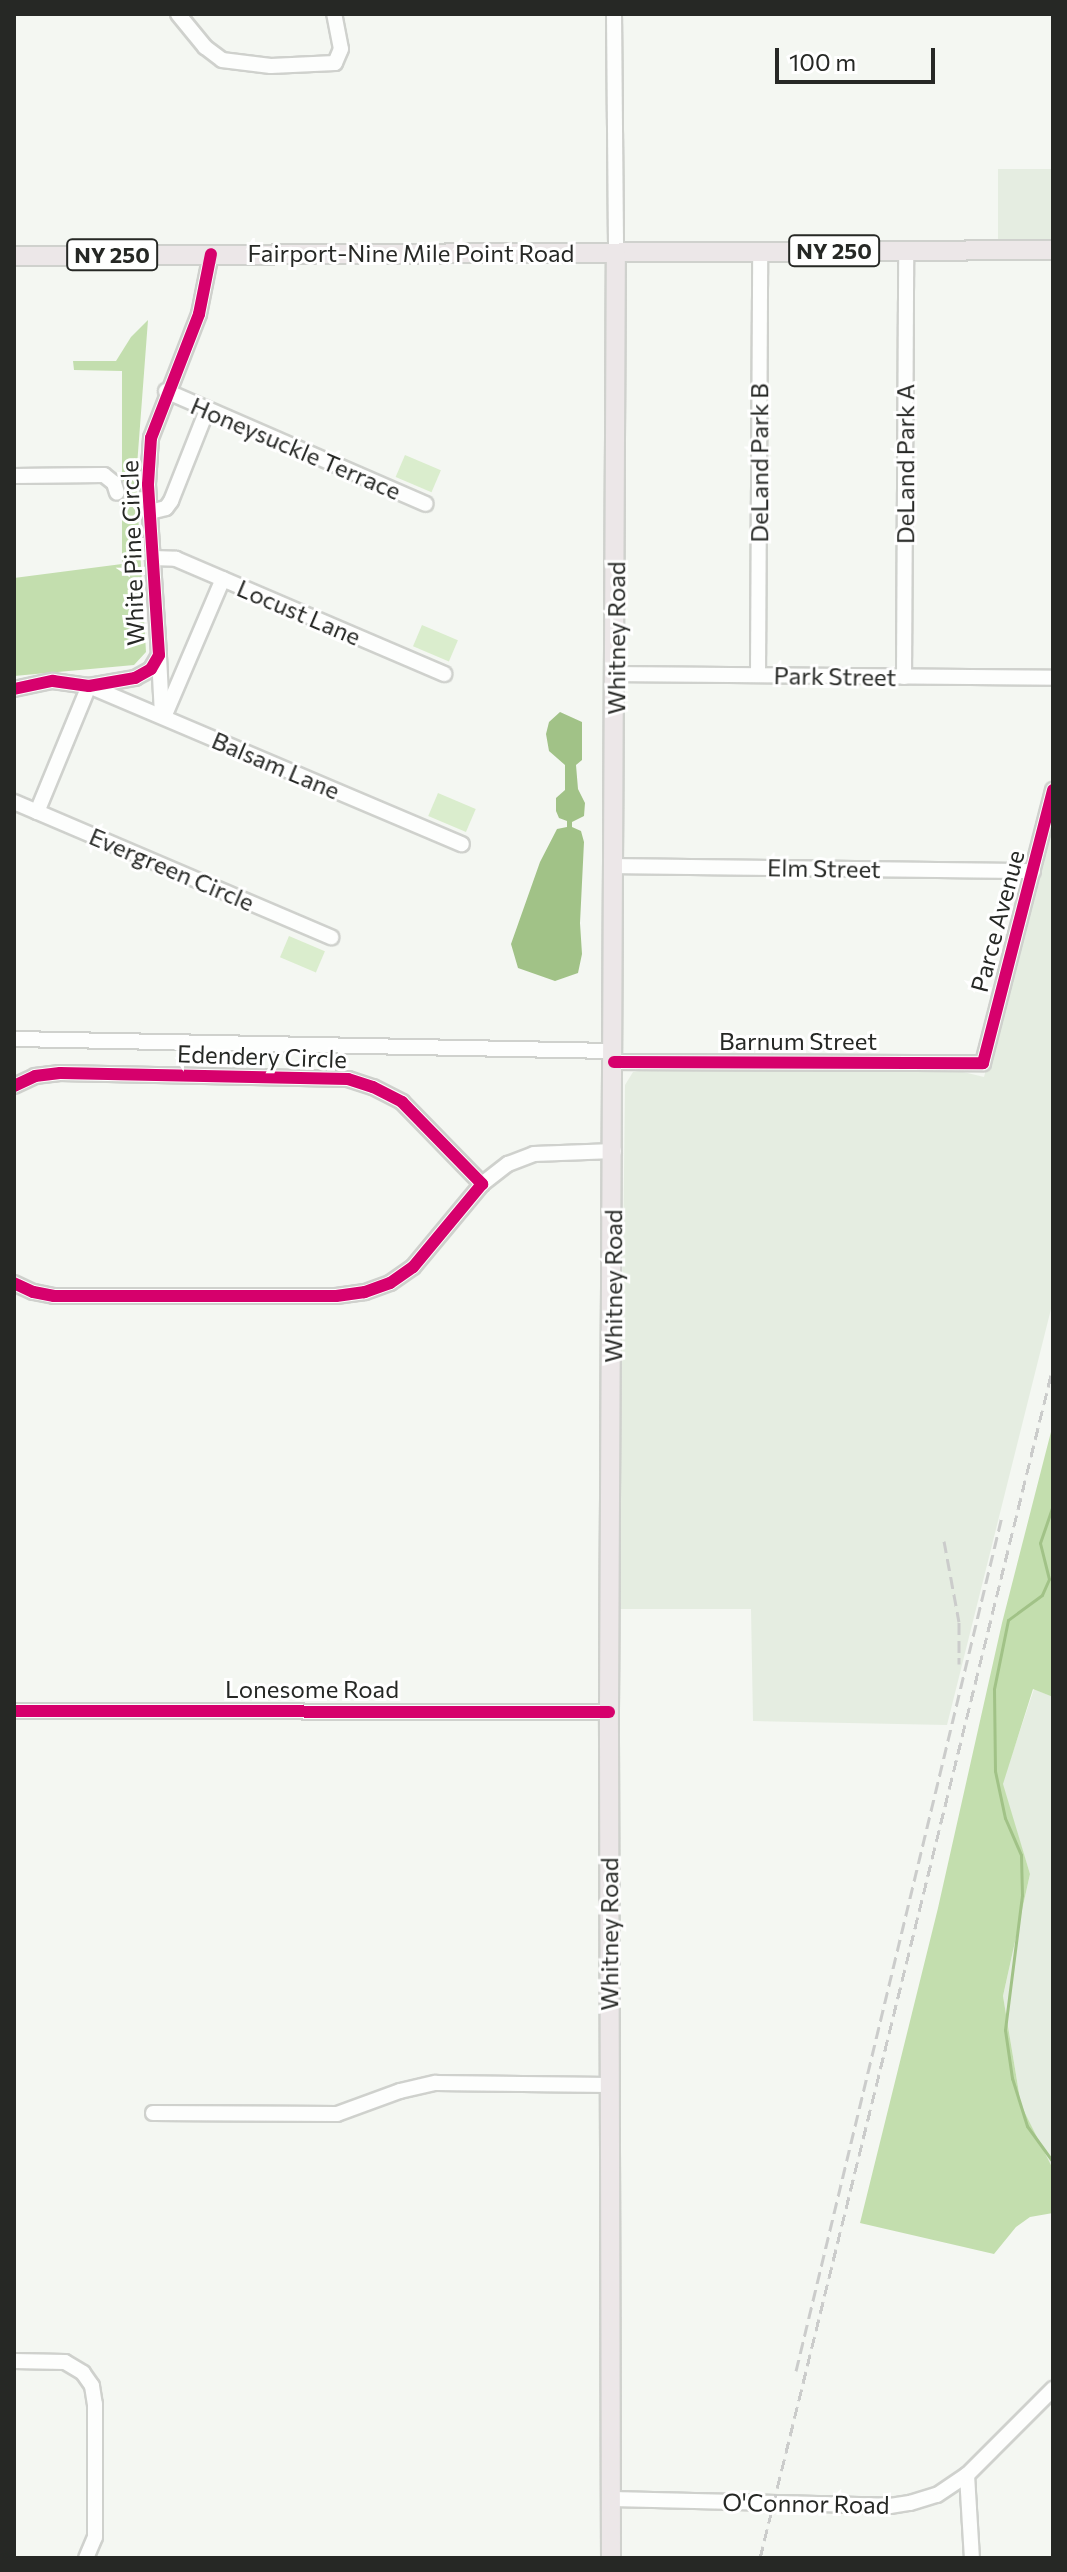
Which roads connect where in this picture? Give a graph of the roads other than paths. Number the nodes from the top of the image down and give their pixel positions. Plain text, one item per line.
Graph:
1 (178, 14) edge
2 (334, 14) edge
3 (614, 14) edge
4 (1053, 250) edge
5 (906, 251) junction
6 (760, 252) junction
7 (616, 253) junction
8 (211, 254) junction
9 (14, 256) edge
10 (166, 391) junction
11 (207, 410) junction
12 (14, 476) edge
13 (117, 493) dead end
14 (426, 504) dead end
15 (150, 512) junction
16 (153, 558) junction
17 (223, 579) junction
18 (159, 655) junction
19 (444, 674) dead end
20 (616, 674) junction
21 (758, 675) junction
22 (904, 677) junction
23 (1053, 678) edge
24 (89, 686) junction
25 (14, 689) edge
26 (163, 716) junction
27 (1053, 790) edge
28 (14, 802) edge
29 (37, 812) junction
30 (462, 844) dead end
31 (615, 866) junction
32 (1033, 871) junction
33 (331, 937) dead end
34 (14, 1039) edge
35 (614, 1056) junction
36 (983, 1063) joint
37 (14, 1086) edge
38 (614, 1151) junction
39 (482, 1184) junction
40 (14, 1283) edge
41 (14, 1711) edge
42 (609, 1712) junction
43 (609, 2085) junction
44 (153, 2113) dead end
45 (14, 2361) edge
46 (1053, 2389) edge
47 (967, 2475) junction
48 (612, 2499) junction
49 (86, 2558) edge
50 (611, 2558) edge
51 (972, 2558) edge

1 - 2 street
3 - 7 street, Whitney Road
4 - 5 main road, NY 250
5 - 6 main road, NY 250
5 - 22 street, DeLand Park A
6 - 7 main road, NY 250
6 - 21 street, DeLand Park B
7 - 8 main road, Fairport-Nine Mile Point Road / NY 250
7 - 20 main road, Whitney Road
8 - 9 main road, Fairport-Nine Mile Point Road / NY 250
8 - 10 street, White Pine Circle
10 - 11 street, Honeysuckle Terrace
10 - 15 street, White Pine Circle
11 - 14 street, Honeysuckle Terrace
11 - 15 street
12 - 13 street
15 - 16 street, White Pine Circle
16 - 17 street, Locust Lane
16 - 18 street, White Pine Circle
17 - 19 street, Locust Lane
17 - 26 street
18 - 24 street, White Pine Circle
18 - 26 street, White Pine Circle
20 - 21 street, Park Street
20 - 31 main road, Whitney Road
21 - 22 street, Park Street
22 - 23 street, Park Street
24 - 25 street, White Pine Circle
24 - 26 street, Balsam Lane
24 - 29 street
26 - 30 street, Balsam Lane
27 - 32 street, Parce Avenue
28 - 29 street, Evergreen Circle
29 - 33 street, Evergreen Circle
31 - 32 street, Elm Street
31 - 35 main road, Whitney Road
32 - 36 street, Parce Avenue
34 - 35 street
35 - 36 street, Barnum Street
35 - 38 main road, Whitney Road
37 - 39 street, Edendery Circle
38 - 39 street
38 - 42 main road, Whitney Road
39 - 40 street
41 - 42 street, Lonesome Road
42 - 43 main road, Whitney Road
43 - 44 street
43 - 48 main road, Whitney Road
45 - 49 street
46 - 47 street, O'Connor Road
47 - 48 street, O'Connor Road
47 - 51 street
48 - 50 main road, Whitney Road

